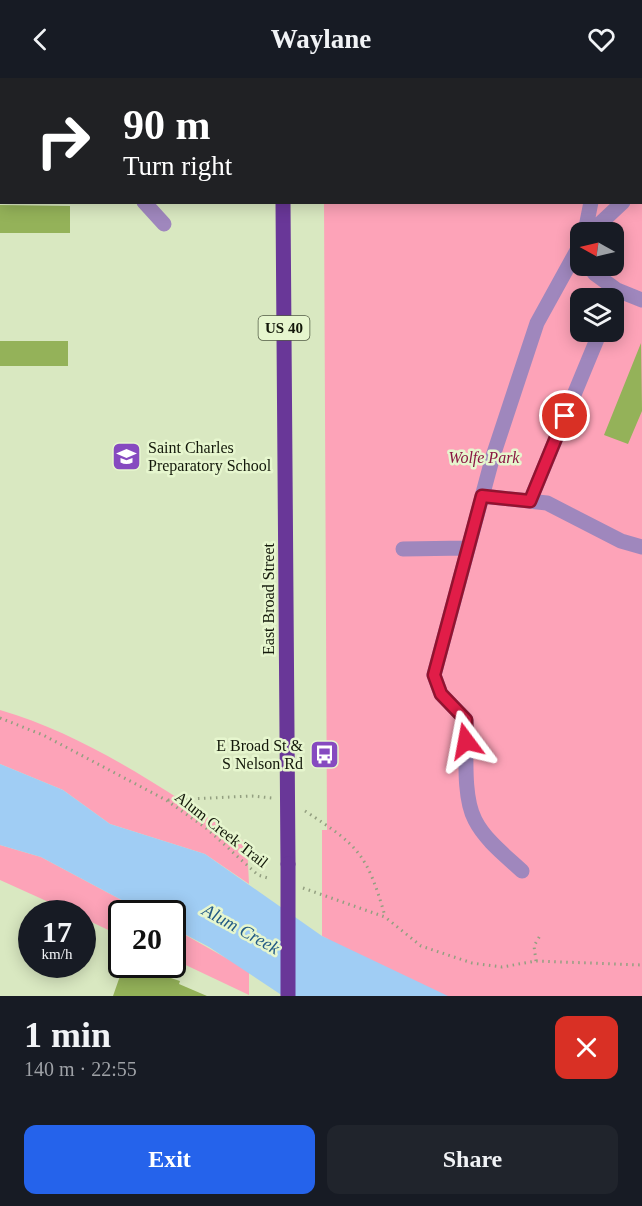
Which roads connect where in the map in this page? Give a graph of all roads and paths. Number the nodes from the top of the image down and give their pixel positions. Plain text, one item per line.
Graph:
1 (146, 204) edge
2 (283, 204) edge
3 (591, 204) edge
4 (621, 204) edge
5 (587, 222) edge
6 (602, 222) edge
7 (164, 224) dead end
8 (570, 263) edge
9 (597, 276) edge
10 (608, 288) edge
11 (624, 297) edge
12 (642, 300) edge
13 (596, 342) edge
14 (482, 496) junction
15 (530, 501) junction
16 (642, 547) edge
17 (467, 548) junction
18 (402, 549) dead end
19 (0, 718) edge
20 (522, 871) dead end
21 (280, 881) dead end
22 (301, 888) dead end
23 (541, 934) dead end
24 (536, 961) junction
25 (642, 965) edge
26 (288, 996) edge

1 - 7 lane
2 - 26 main road, East Broad Street / US 40, bridge
3 - 5 lane
4 - 6 lane
8 - 14 lane
9 - 10 lane
11 - 12 lane
13 - 15 lane
14 - 15 lane
14 - 17 lane
15 - 16 lane
17 - 18 lane
17 - 20 lane
19 - 21 path, Alum Creek Trail
22 - 24 path
23 - 24 path
24 - 25 path

